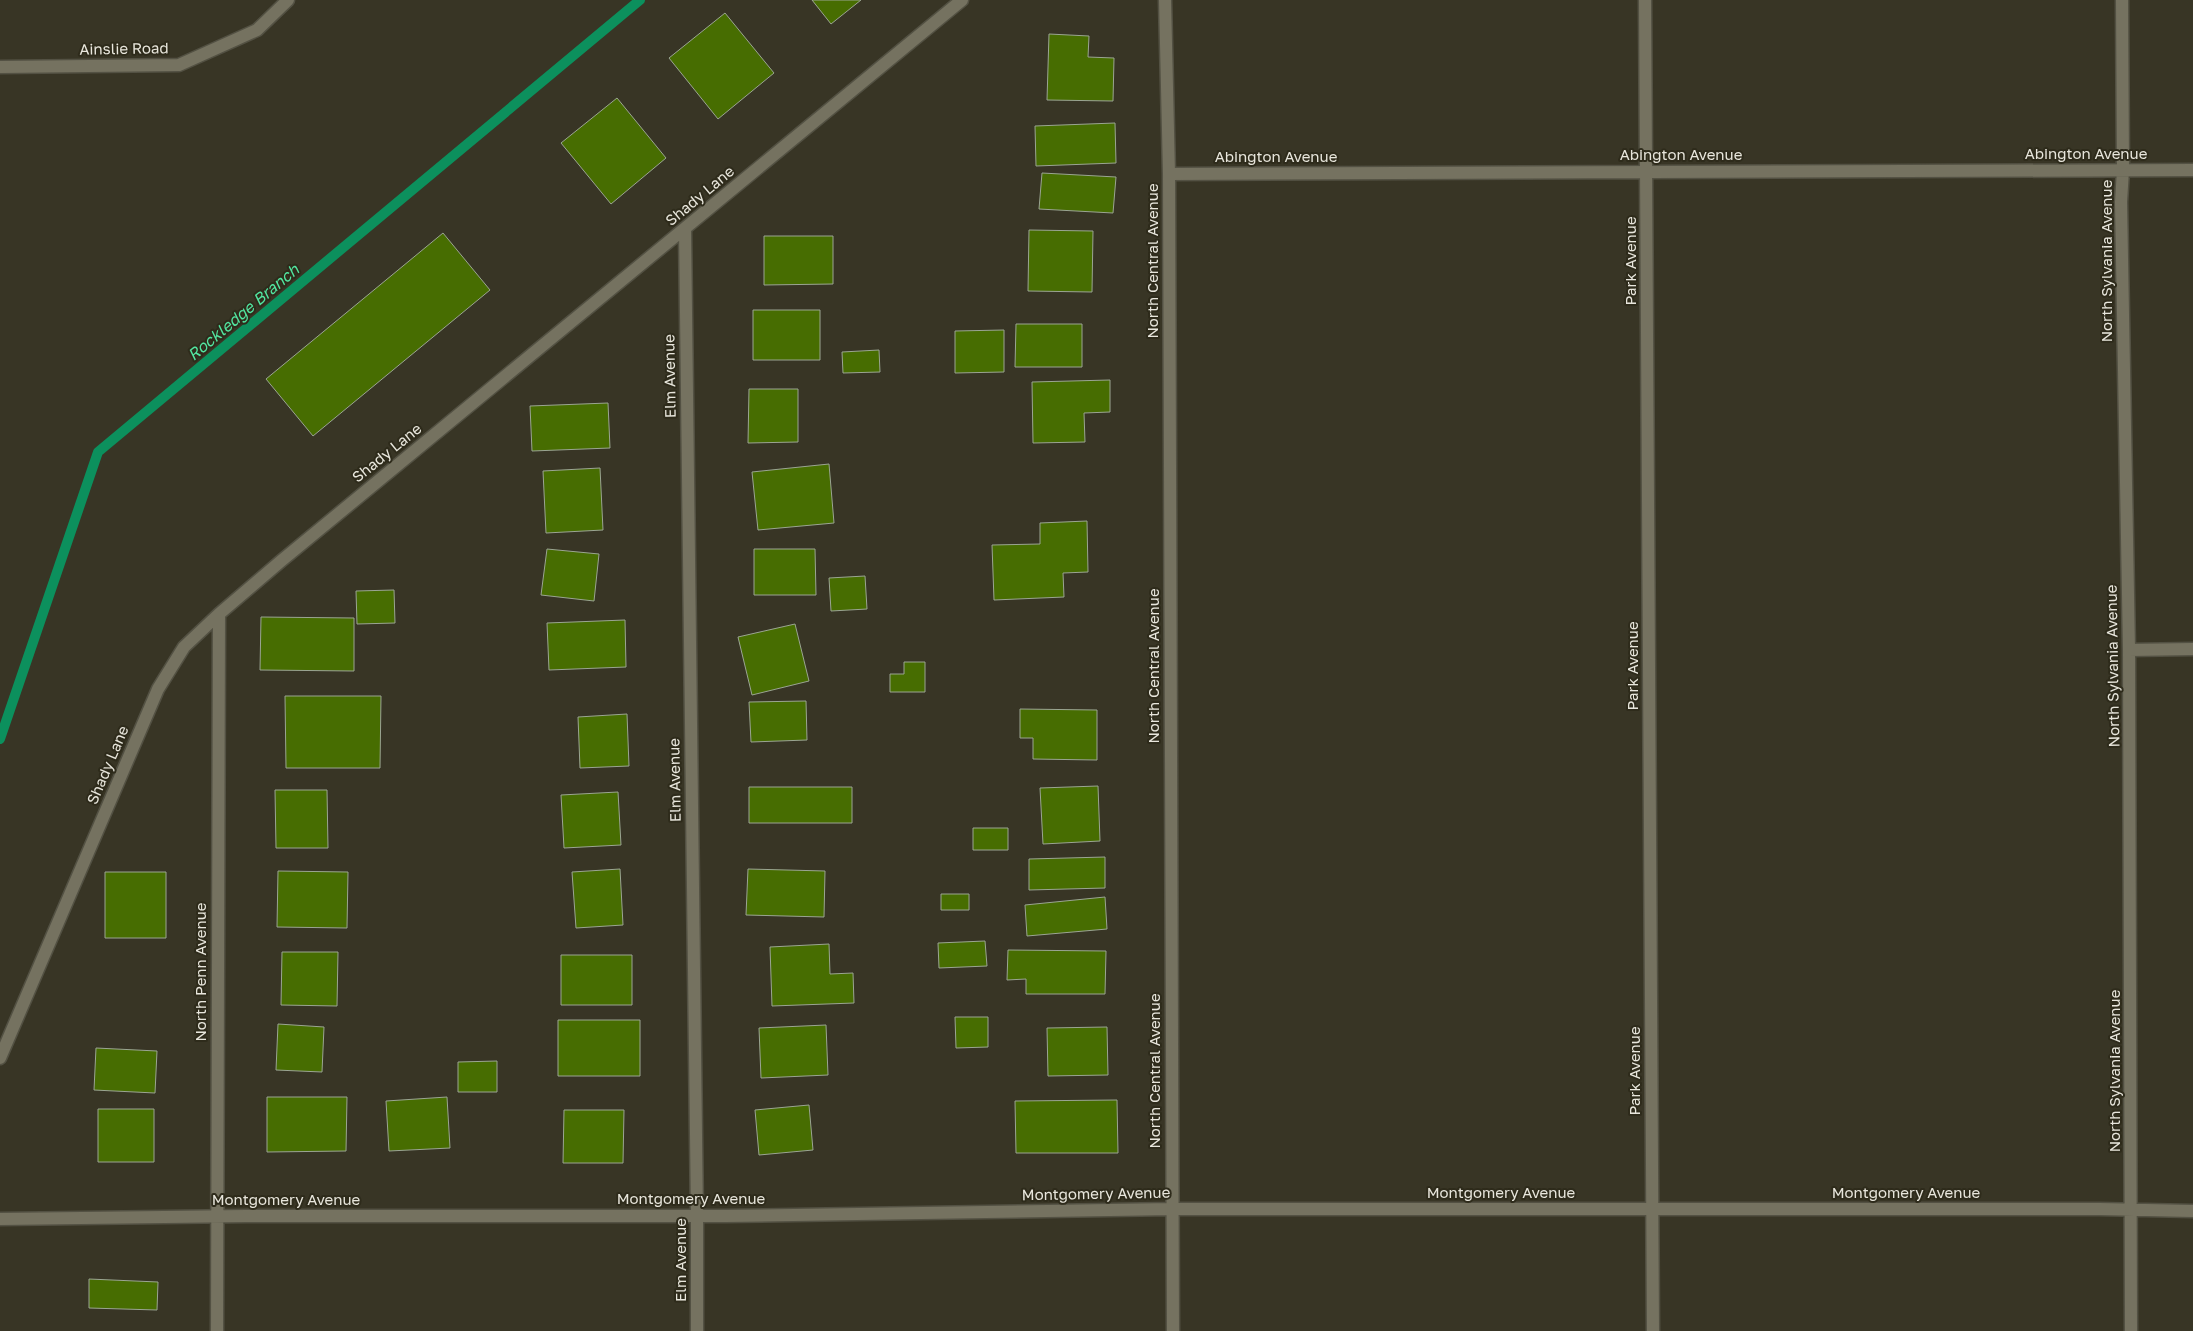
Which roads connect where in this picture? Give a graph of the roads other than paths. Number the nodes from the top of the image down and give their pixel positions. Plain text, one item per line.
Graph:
1 (288, 0) edge
2 (962, 0) edge
3 (1165, 0) edge
4 (1645, 0) edge
5 (2122, 0) edge
6 (0, 67) edge
7 (2124, 170) junction
8 (2193, 170) edge
9 (1647, 171) junction
10 (1169, 174) junction
11 (685, 230) junction
12 (218, 614) junction
13 (2193, 649) edge
14 (2129, 650) junction
15 (0, 1058) edge
16 (1172, 1209) junction
17 (1652, 1210) junction
18 (2131, 1210) junction
19 (2193, 1211) edge
20 (697, 1216) junction
21 (216, 1217) junction
22 (0, 1219) edge
23 (217, 1331) edge
24 (697, 1331) edge
25 (1173, 1331) edge
26 (1654, 1331) edge
27 (2131, 1331) edge

1 - 6 street, Ainslie Road
2 - 11 street, Shady Lane
3 - 10 street, North Central Avenue
4 - 9 street, Park Avenue
5 - 7 street, North Sylvania Avenue
7 - 8 street, Abington Avenue
7 - 9 street, Abington Avenue
7 - 14 street, North Sylvania Avenue
9 - 10 street, Abington Avenue
9 - 17 street, Park Avenue
10 - 16 street, North Central Avenue
11 - 12 street, Shady Lane
11 - 20 street, Elm Avenue
12 - 15 street, Shady Lane
12 - 21 street, North Penn Avenue
13 - 14 street
14 - 18 street, North Sylvania Avenue
16 - 17 street, Montgomery Avenue
16 - 20 street, Montgomery Avenue
16 - 25 street, North Central Avenue
17 - 18 street, Montgomery Avenue
17 - 26 street, Park Avenue
18 - 19 street, Montgomery Avenue
18 - 27 street, North Sylvania Avenue
20 - 21 street, Montgomery Avenue
20 - 24 street, Elm Avenue
21 - 22 street, Montgomery Avenue
21 - 23 street, North Penn Avenue

